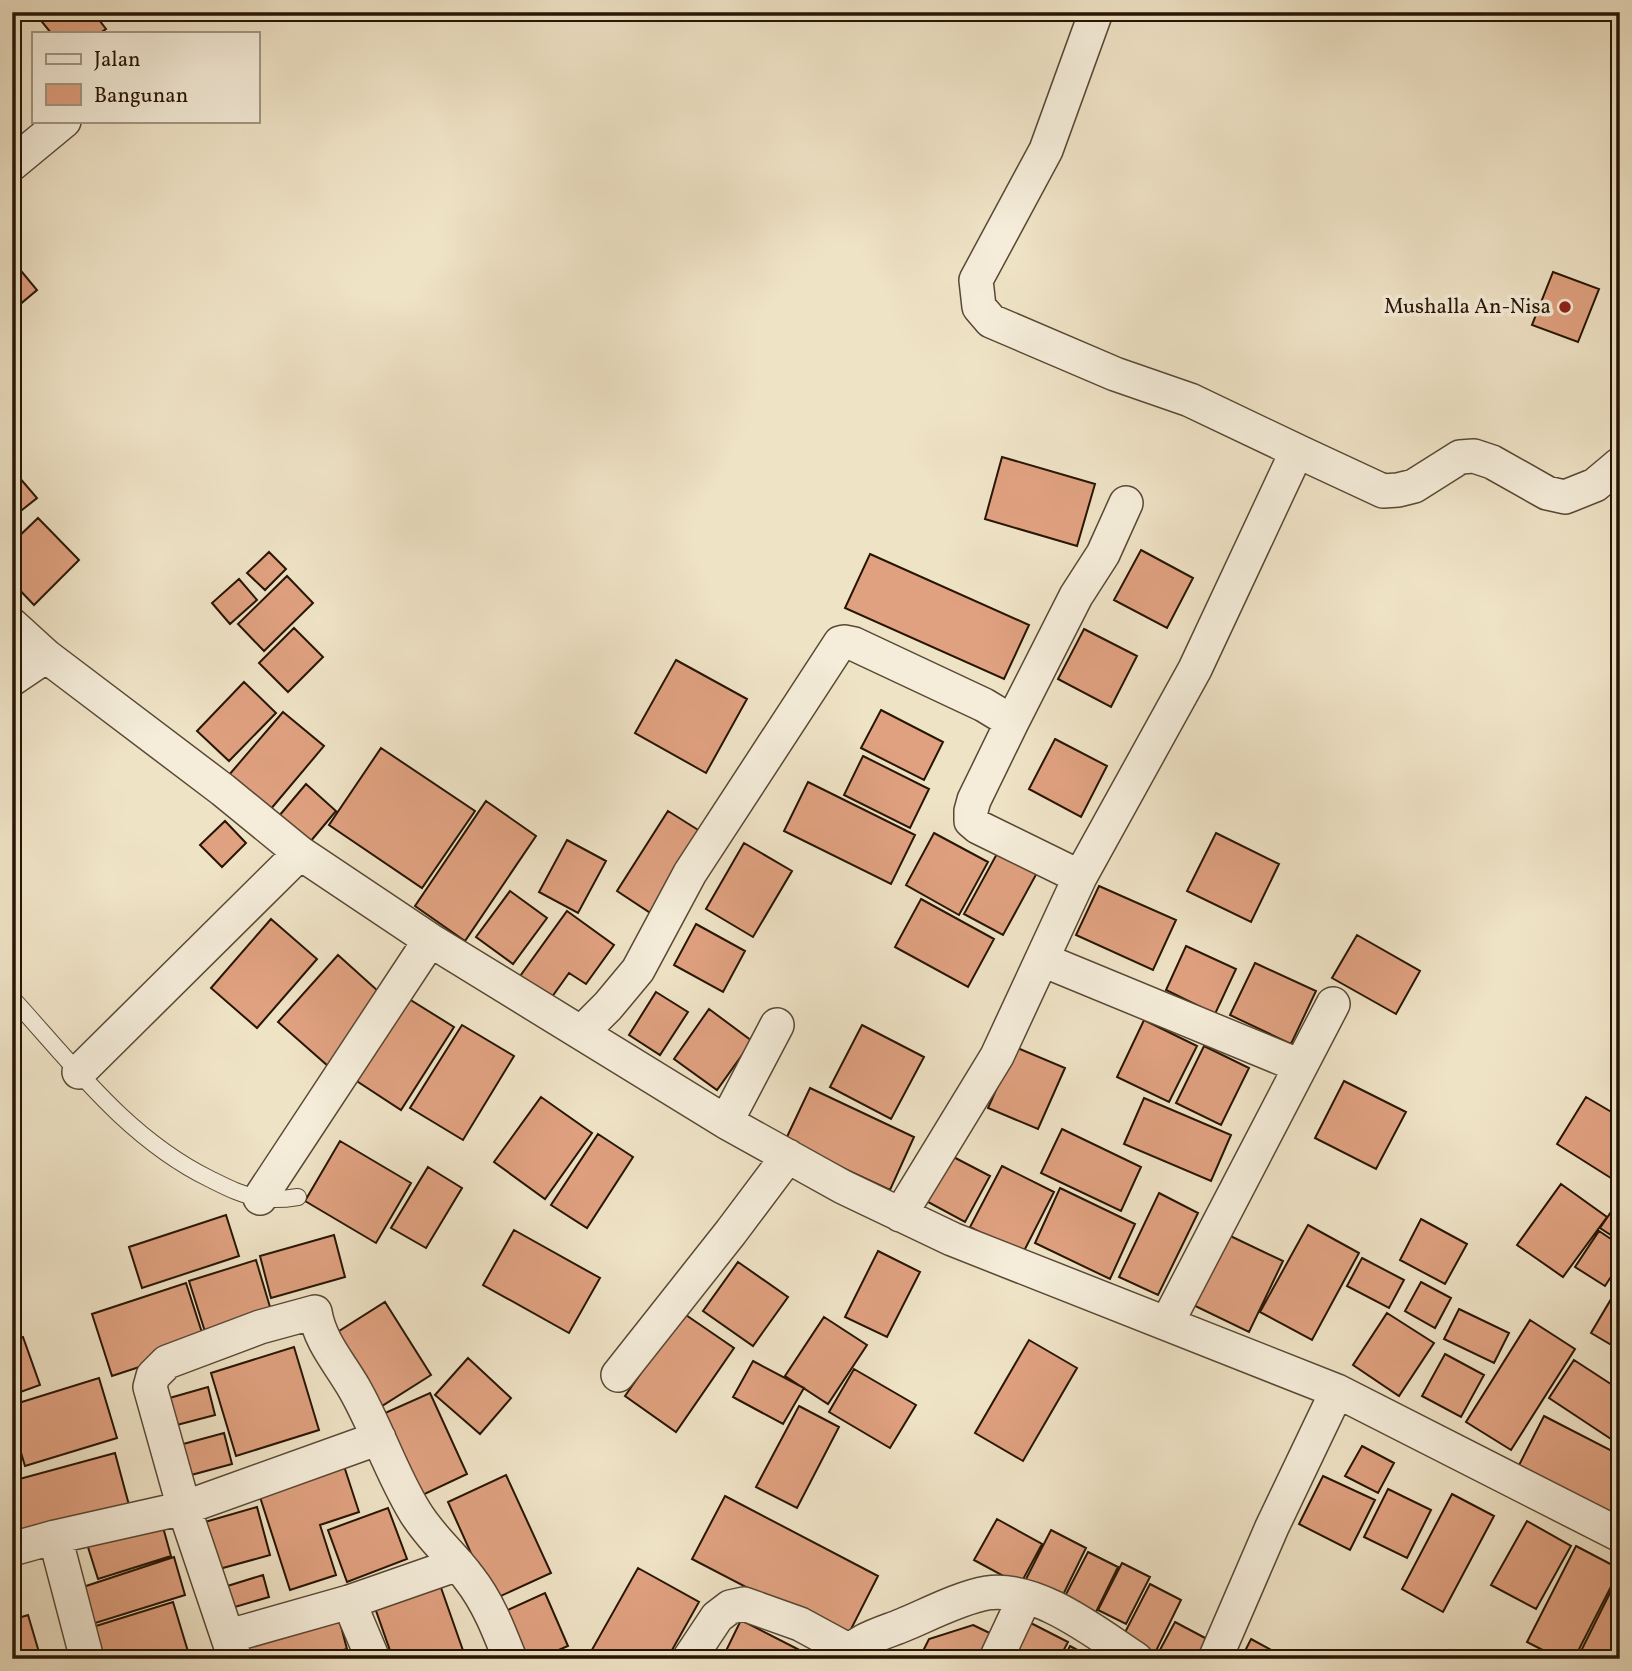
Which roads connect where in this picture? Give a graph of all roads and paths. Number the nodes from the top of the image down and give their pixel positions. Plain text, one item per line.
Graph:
1 (1096, 12) edge
2 (63, 122) edge
3 (12, 164) edge
4 (1297, 451) junction
5 (1620, 464) edge
6 (1126, 503) dead end
7 (12, 625) edge
8 (46, 656) junction
9 (12, 679) edge
10 (1012, 722) junction
11 (300, 853) junction
12 (1080, 877) junction
13 (430, 940) junction
14 (1043, 960) junction
15 (12, 998) edge
16 (1333, 1004) dead end
17 (777, 1025) dead end
18 (582, 1032) junction
19 (1300, 1066) junction
20 (79, 1072) junction
21 (726, 1122) junction
22 (788, 1156) junction
23 (260, 1198) junction
24 (298, 1198) dead end
25 (900, 1215) junction
26 (1167, 1323) junction
27 (618, 1375) dead end
28 (1337, 1391) junction
29 (379, 1438) junction
30 (184, 1507) junction
31 (1620, 1535) edge
32 (55, 1537) junction
33 (12, 1549) edge
34 (458, 1564) junction
35 (1025, 1597) junction
36 (349, 1602) junction
37 (232, 1647) edge
38 (846, 1655) edge
39 (87, 1659) edge
40 (373, 1659) edge
41 (510, 1659) edge
42 (689, 1659) edge
43 (996, 1659) edge
44 (1136, 1659) edge
45 (1214, 1659) edge

1 - 4 street
2 - 3 street
4 - 5 street
4 - 12 street
6 - 10 street
7 - 8 street
8 - 9 street
8 - 11 street
10 - 12 street
10 - 18 street
11 - 13 street
11 - 20 street
12 - 14 street
13 - 18 street
13 - 23 street
14 - 19 street
14 - 25 street
15 - 20 lane
16 - 19 street
17 - 21 street
18 - 21 street
19 - 26 street
20 - 23 lane
21 - 22 street
22 - 25 street
22 - 27 street
23 - 24 lane
25 - 26 street
26 - 28 street
28 - 31 street
28 - 45 street
29 - 30 street
29 - 30 street
29 - 34 street
30 - 32 street
30 - 37 street
32 - 33 street
32 - 39 street
34 - 36 street
34 - 41 street
35 - 38 street
35 - 43 street
35 - 44 street
36 - 37 street
36 - 40 street
38 - 42 street

